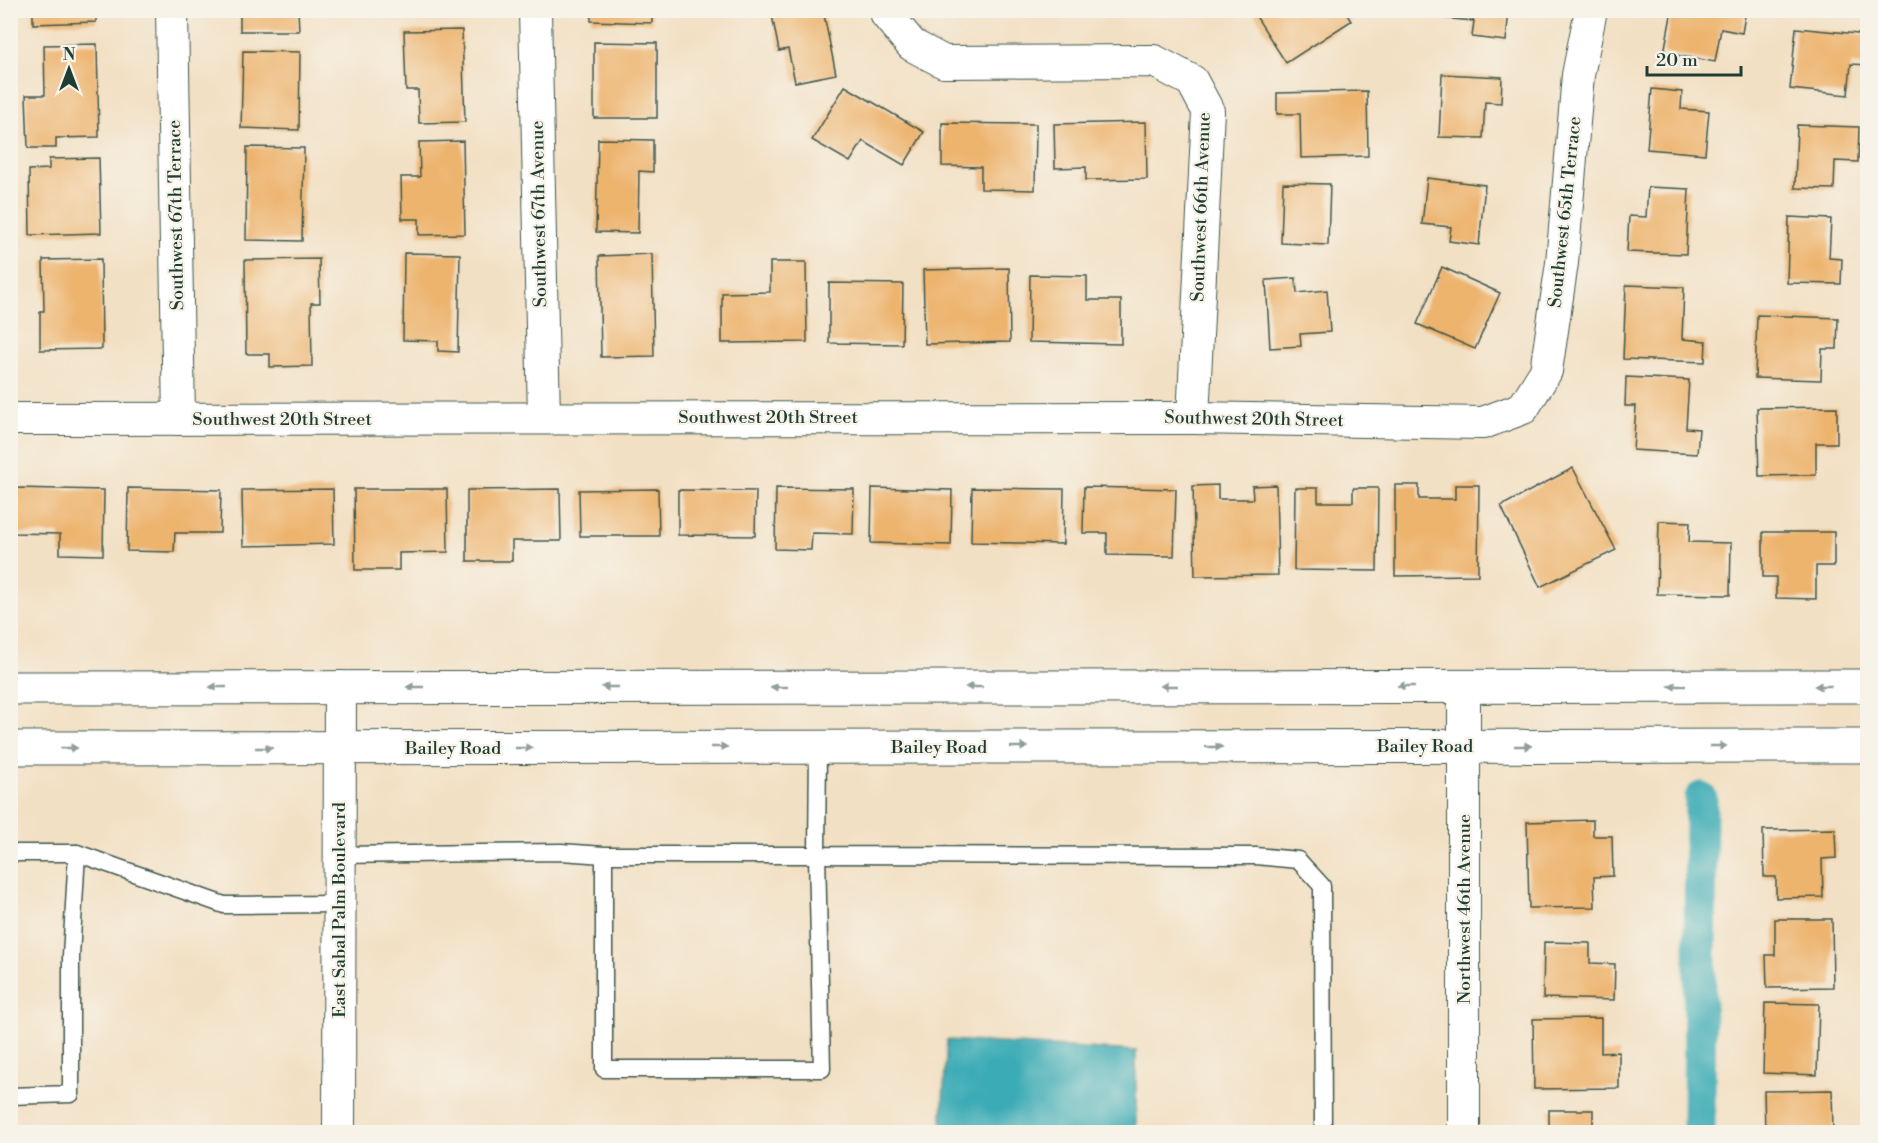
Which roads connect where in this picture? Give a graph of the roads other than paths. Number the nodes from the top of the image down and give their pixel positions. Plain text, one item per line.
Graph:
1 (172, 10) edge
2 (535, 10) edge
3 (887, 10) edge
4 (1590, 10) edge
5 (1523, 408) joint
6 (544, 417) junction
7 (1193, 418) junction
8 (10, 419) edge
9 (179, 419) junction
10 (1464, 686) junction
11 (1868, 686) edge
12 (339, 687) junction
13 (10, 688) edge
14 (1464, 746) junction
15 (1868, 746) edge
16 (818, 747) junction
17 (10, 748) edge
18 (339, 748) junction
19 (10, 853) edge
20 (77, 853) junction
21 (339, 855) junction
22 (604, 855) junction
23 (817, 855) junction
24 (339, 904) junction
25 (10, 1095) edge
26 (339, 1132) edge
27 (1323, 1132) edge
28 (1464, 1132) edge

1 - 9 street, Southwest 67th Terrace
2 - 6 street, Southwest 67th Avenue
3 - 7 street, Southwest 66th Avenue
4 - 5 street, Southwest 65th Terrace
5 - 7 street, Southwest 20th Street
6 - 7 street, Southwest 20th Street
6 - 9 street, Southwest 20th Street
8 - 9 street, Southwest 20th Street
11 -> 10 street
10 -> 12 street
10 - 14 street, Northwest 46th Avenue
12 -> 13 street
12 - 18 street, East Sabal Palm Boulevard
14 -> 15 street, Bailey Road
16 -> 14 street, Bailey Road
14 - 28 street, Northwest 46th Avenue
18 -> 16 street, Bailey Road
16 - 23 lane
17 -> 18 street, Bailey Road
18 - 21 street, East Sabal Palm Boulevard
19 - 20 lane
20 - 24 lane
20 - 25 lane
21 - 22 lane
21 - 24 street, East Sabal Palm Boulevard
22 - 23 lane
22 - 23 lane
23 - 27 lane
24 - 26 street, East Sabal Palm Boulevard

